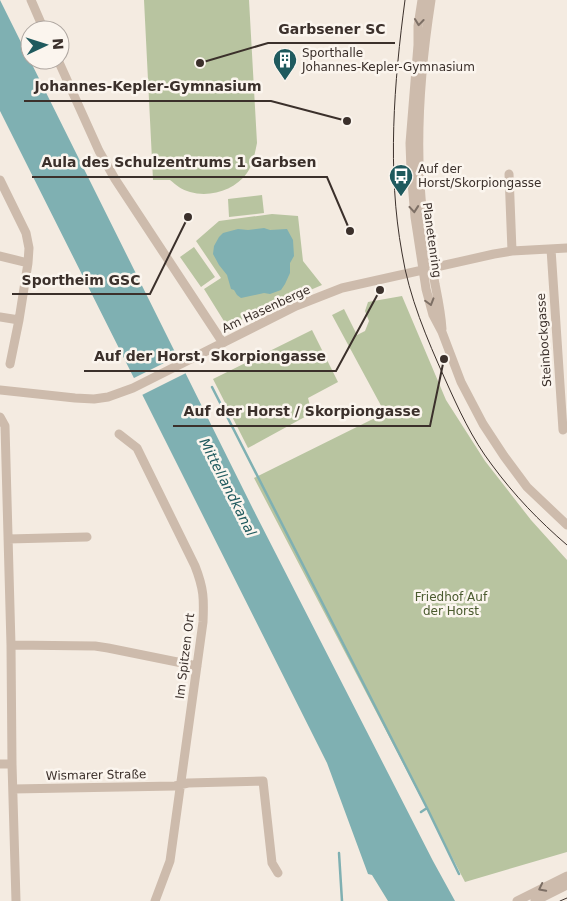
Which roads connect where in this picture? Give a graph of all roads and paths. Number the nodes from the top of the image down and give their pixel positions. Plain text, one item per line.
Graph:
1 (31, 0) edge
2 (422, 0) edge
3 (432, 0) edge
4 (40, 20) edge
5 (63, 70) edge
6 (509, 174) dead end
7 (0, 180) edge
8 (567, 248) edge
9 (551, 249) junction
10 (512, 251) junction
11 (0, 256) edge
12 (28, 264) junction
13 (427, 269) junction
14 (0, 317) edge
15 (19, 320) junction
16 (223, 343) junction
17 (10, 364) dead end
18 (0, 390) edge
19 (0, 418) edge
20 (562, 430) dead end
21 (119, 434) dead end
22 (567, 525) edge
23 (87, 537) dead end
24 (8, 539) junction
25 (11, 645) junction
26 (197, 666) junction
27 (0, 764) edge
28 (12, 764) junction
29 (180, 784) junction
30 (13, 789) junction
31 (278, 874) dead end
32 (567, 876) edge
33 (567, 885) edge
34 (16, 901) edge
35 (155, 901) edge
36 (517, 901) edge
37 (535, 901) edge

1 - 4 street
2 -> 13 street, Planetenring
3 - 13 street, Planetenring
5 - 16 street
6 - 10 street
7 - 12 street
8 - 9 street, Am Hasenberge
9 - 10 street, Am Hasenberge
9 - 20 street, Steinbockgasse
10 - 13 street, Am Hasenberge
11 - 12 street
12 - 15 street
13 - 16 street, Am Hasenberge
13 - 22 street, Planetenring
14 - 15 street
15 - 17 street
16 - 18 street, Am Hasenberge
19 - 24 street
21 - 26 street, Im Spitzen Ort
23 - 24 street
24 - 25 street
25 - 26 street
25 - 28 street
26 - 29 street, Im Spitzen Ort
27 - 28 street
28 - 30 street
29 - 30 street, Wismarer Straße
29 - 31 street, Wismarer Straße
29 - 35 street, Im Spitzen Ort
30 - 34 street
32 -> 36 street
33 - 37 street

